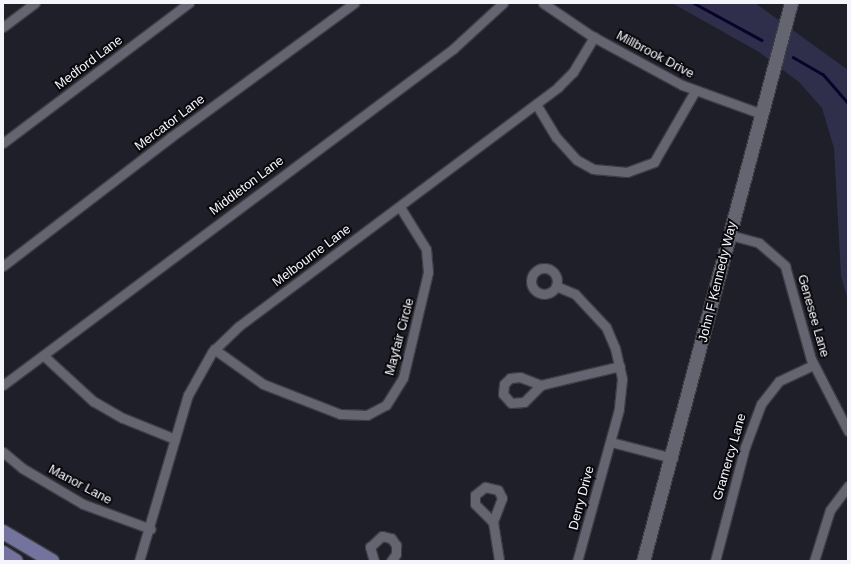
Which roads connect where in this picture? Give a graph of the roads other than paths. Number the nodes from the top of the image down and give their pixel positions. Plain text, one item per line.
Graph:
1 (35, 3) edge
2 (189, 3) edge
3 (354, 3) edge
4 (503, 3) edge
5 (543, 3) edge
6 (791, 3) edge
7 (3, 27) edge
8 (594, 37) junction
9 (695, 91) junction
10 (536, 104) junction
11 (762, 114) junction
12 (3, 143) edge
13 (400, 207) junction
14 (730, 235) junction
15 (3, 266) edge
16 (556, 286) dead end
17 (214, 349) junction
18 (44, 356) junction
19 (813, 365) junction
20 (620, 366) junction
21 (3, 385) edge
22 (541, 386) dead end
23 (848, 431) edge
24 (175, 439) junction
25 (611, 442) junction
26 (3, 452) edge
27 (673, 458) junction
28 (848, 486) edge
29 (493, 522) dead end
30 (151, 529) junction
31 (3, 532) edge
32 (3, 553) edge
33 (16, 561) edge
34 (52, 561) edge
35 (139, 561) edge
36 (374, 561) edge
37 (391, 561) edge
38 (499, 561) edge
39 (577, 561) edge
40 (644, 561) edge
41 (716, 561) edge
42 (814, 561) edge

1 - 7 street
2 - 12 street, Medford Lane
3 - 15 street, Mercator Lane
4 - 18 street, Middleton Lane
5 - 8 street, Millbrook Drive
6 - 11 street, John F Kennedy Way
8 - 9 street, Millbrook Drive
8 - 10 street, Melbourne Lane
9 - 10 street
9 - 11 street, Millbrook Drive
10 - 13 street, Melbourne Lane
11 - 14 street, John F Kennedy Way
13 - 17 street, Melbourne Lane
13 - 17 street, Mayfair Circle
14 - 19 street, Genesee Lane
14 - 27 street, John F Kennedy Way
16 - 20 street, Derry Drive
17 - 24 street, Melbourne Lane
18 - 21 street, Middleton Lane
18 - 24 street
19 - 23 street, Genesee Lane
19 - 41 street, Gramercy Lane
20 - 22 street
20 - 25 street, Derry Drive
24 - 30 street, Melbourne Lane
25 - 27 street
25 - 39 street, Derry Drive
26 - 30 street, Manor Lane
27 - 40 street, John F Kennedy Way
28 - 42 street
29 - 38 street
30 - 35 street, Melbourne Lane
31 - 34 main road
32 - 33 main road
36 - 37 street

